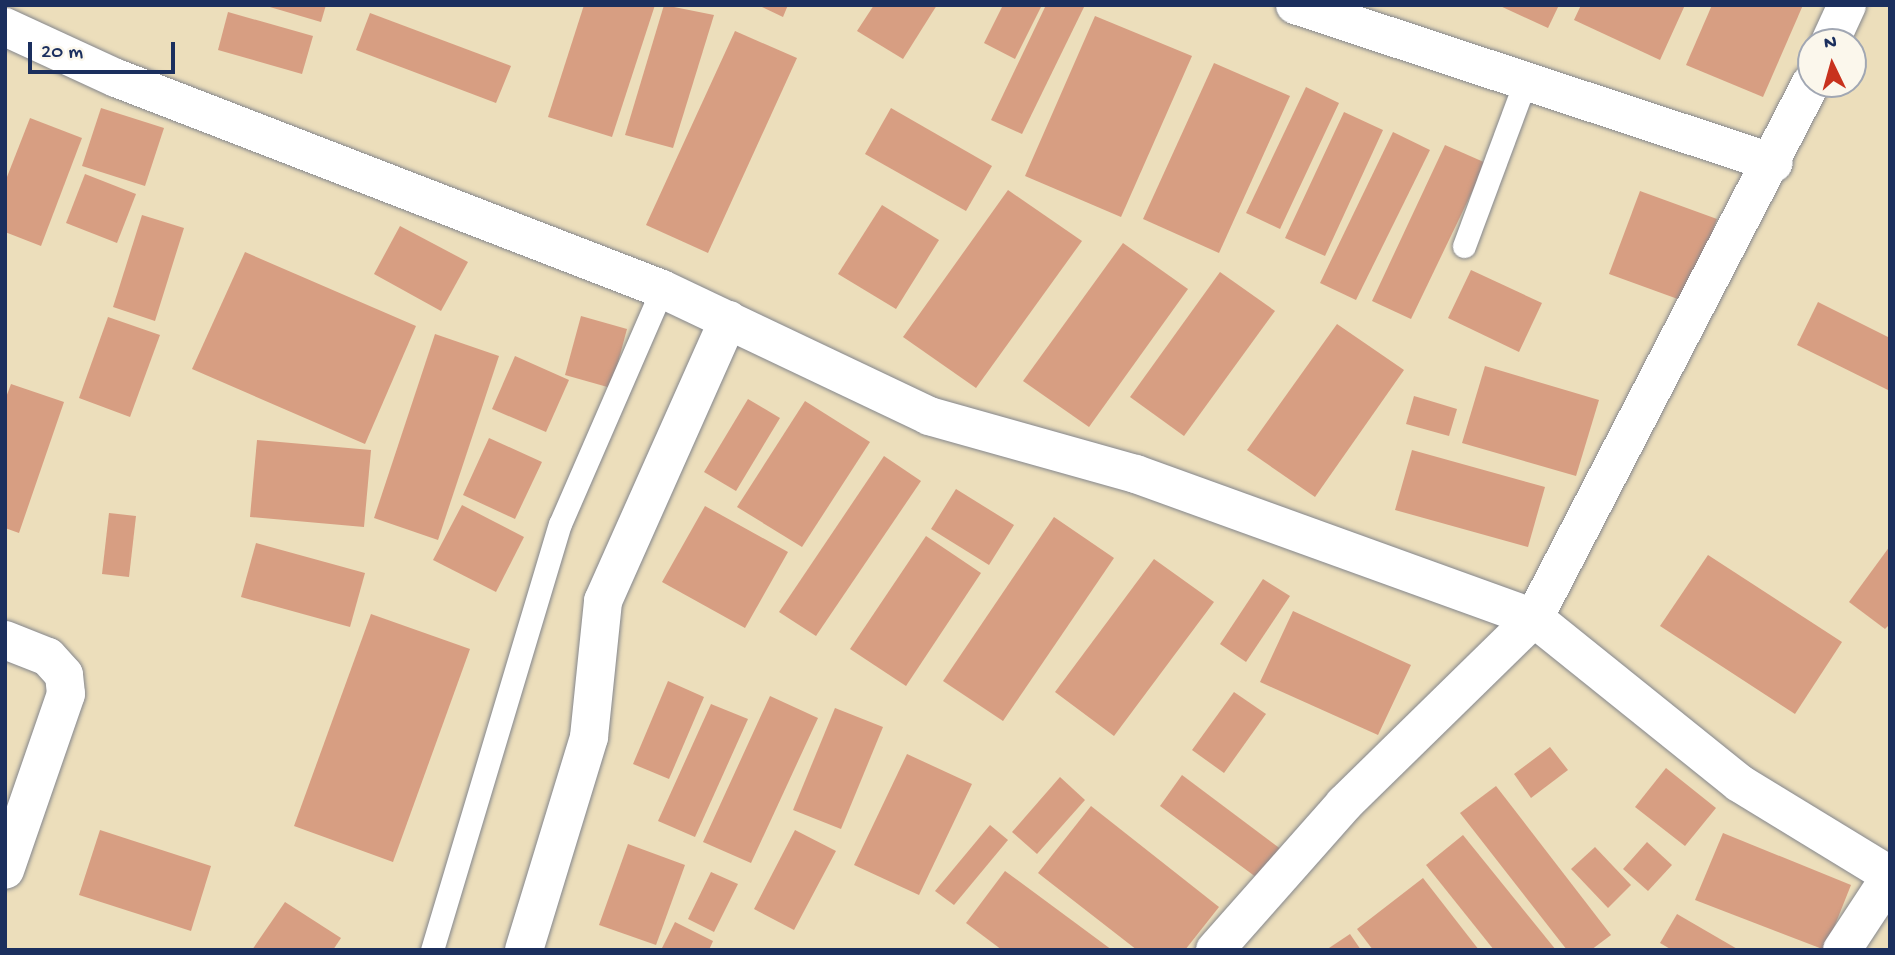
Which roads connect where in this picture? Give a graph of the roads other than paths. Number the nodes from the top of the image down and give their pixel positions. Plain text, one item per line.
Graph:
1 (1295, 5) edge
2 (1847, 5) edge
3 (5, 27) edge
4 (1836, 28) edge
5 (1526, 79) junction
6 (1804, 98) edge
7 (1774, 163) junction
8 (1464, 246) dead end
9 (662, 289) junction
10 (728, 320) junction
11 (1534, 618) junction
12 (5, 640) edge
13 (5, 870) edge
14 (1890, 876) edge
15 (432, 950) edge
16 (524, 950) edge
17 (1215, 950) edge
18 (1842, 950) edge

1 - 5 street
2 - 4 street
3 - 9 street
5 - 7 street
5 - 8 lane
6 - 7 street
7 - 11 street
9 - 10 street
9 - 15 lane
10 - 11 street
10 - 16 street
11 - 14 street
11 - 17 street
12 - 13 street
14 - 18 street

